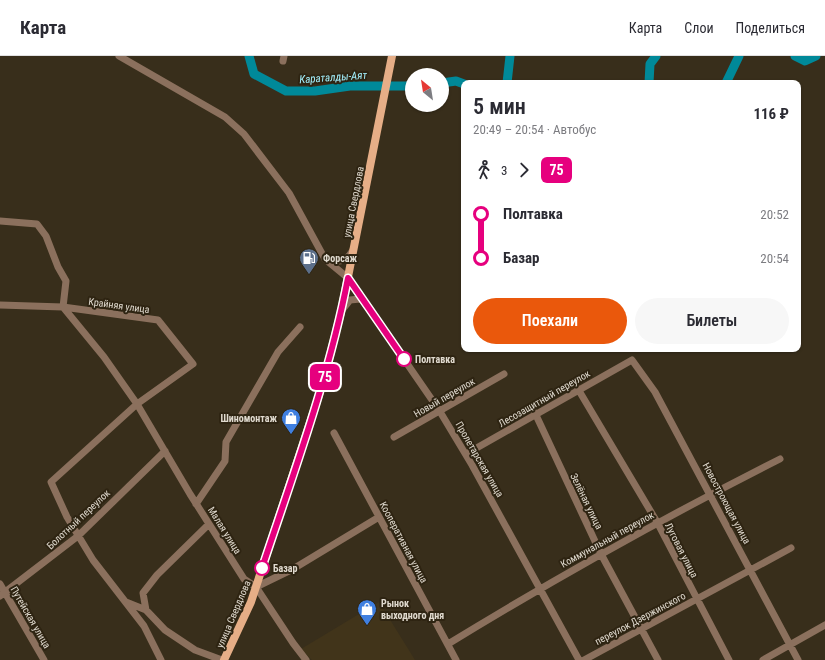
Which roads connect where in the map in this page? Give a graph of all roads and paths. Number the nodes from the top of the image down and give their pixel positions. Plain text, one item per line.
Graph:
1 (119, 56) edge
2 (392, 56) edge
3 (0, 221) edge
4 (354, 248) junction
5 (325, 259) junction
6 (348, 278) junction
7 (364, 301) junction
8 (0, 305) edge
9 (63, 307) junction
10 (341, 312) junction
11 (300, 327) dead end
12 (632, 360) joint
13 (504, 374) dead end
14 (578, 389) junction
15 (137, 404) junction
16 (439, 410) junction
17 (535, 413) junction
18 (334, 433) dead end
19 (394, 437) dead end
20 (165, 451) junction
21 (466, 454) junction
22 (780, 459) dead end
23 (710, 494) junction
24 (196, 504) junction
25 (379, 516) junction
26 (657, 522) junction
27 (209, 524) junction
28 (78, 536) junction
29 (791, 548) dead end
30 (601, 554) junction
31 (751, 570) junction
32 (0, 584) edge
33 (256, 587) junction
34 (540, 588) junction
35 (3, 594) edge
36 (696, 600) junction
37 (126, 602) junction
38 (146, 610) junction
39 (825, 625) edge
40 (642, 629) junction
41 (448, 644) junction
42 (789, 644) junction
43 (44, 660) edge
44 (161, 660) edge
45 (223, 660) edge
46 (306, 660) edge
47 (456, 660) edge
48 (579, 660) edge
49 (584, 660) edge
50 (658, 660) edge
51 (729, 660) edge
52 (763, 660) edge
53 (798, 660) edge

1 - 5 street
2 - 4 main road, улица Свердлова
3 - 9 street
4 - 5 street
4 - 6 main road, улица Свердлова
5 - 6 street, Пролетарская улица
6 - 7 street, Пролетарская улица
6 - 10 main road, улица Свердлова
7 - 10 street
7 - 16 street, Пролетарская улица
8 - 9 street, Крайняя улица
9 - 15 street, Малая улица
9 - 15 street, Крайняя улица
10 - 33 main road, улица Свердлова
11 - 24 street
12 - 14 street, Лесозащитный переулок
12 - 23 street, Новостроющая улица
13 - 16 street, Новый переулок
14 - 17 street, Лесозащитный переулок
14 - 26 street, Луговая улица
15 - 20 street, Малая улица
15 - 28 street
16 - 19 street, Новый переулок
16 - 21 street, Пролетарская улица
17 - 21 street, Лесозащитный переулок
17 - 30 street, Зелёная улица
18 - 25 street, Кооперативная улица
20 - 24 street, Малая улица
20 - 28 street, Болотный переулок
21 - 34 street, Пролетарская улица
22 - 23 street, Коммунальный переулок
23 - 26 street, Коммунальный переулок
23 - 31 street, Новостроющая улица
24 - 27 street, Малая улица
25 - 33 street
25 - 41 street, Кооперативная улица
26 - 30 street, Коммунальный переулок
26 - 36 street, Луговая улица
27 - 33 street, Малая улица
27 - 38 street
28 - 35 street, Болотный переулок
28 - 37 street
29 - 31 street, переулок Дзержинского
30 - 34 street, Коммунальный переулок
30 - 40 street, Зелёная улица
31 - 36 street, переулок Дзержинского
31 - 42 street, Новостроющая улица
32 - 35 street, Путейская улица
33 - 45 main road, улица Свердлова
33 - 46 street, Малая улица
34 - 41 street, Коммунальный переулок
34 - 48 street, Пролетарская улица
35 - 43 street, Путейская улица
36 - 40 street, переулок Дзержинского
36 - 51 street, Луговая улица
37 - 38 street
37 - 44 street
38 - 45 street
39 - 42 street
40 - 49 street, переулок Дзержинского
40 - 50 street, Зелёная улица
41 - 47 street, Кооперативная улица
42 - 52 street
42 - 53 street, Новостроющая улица

